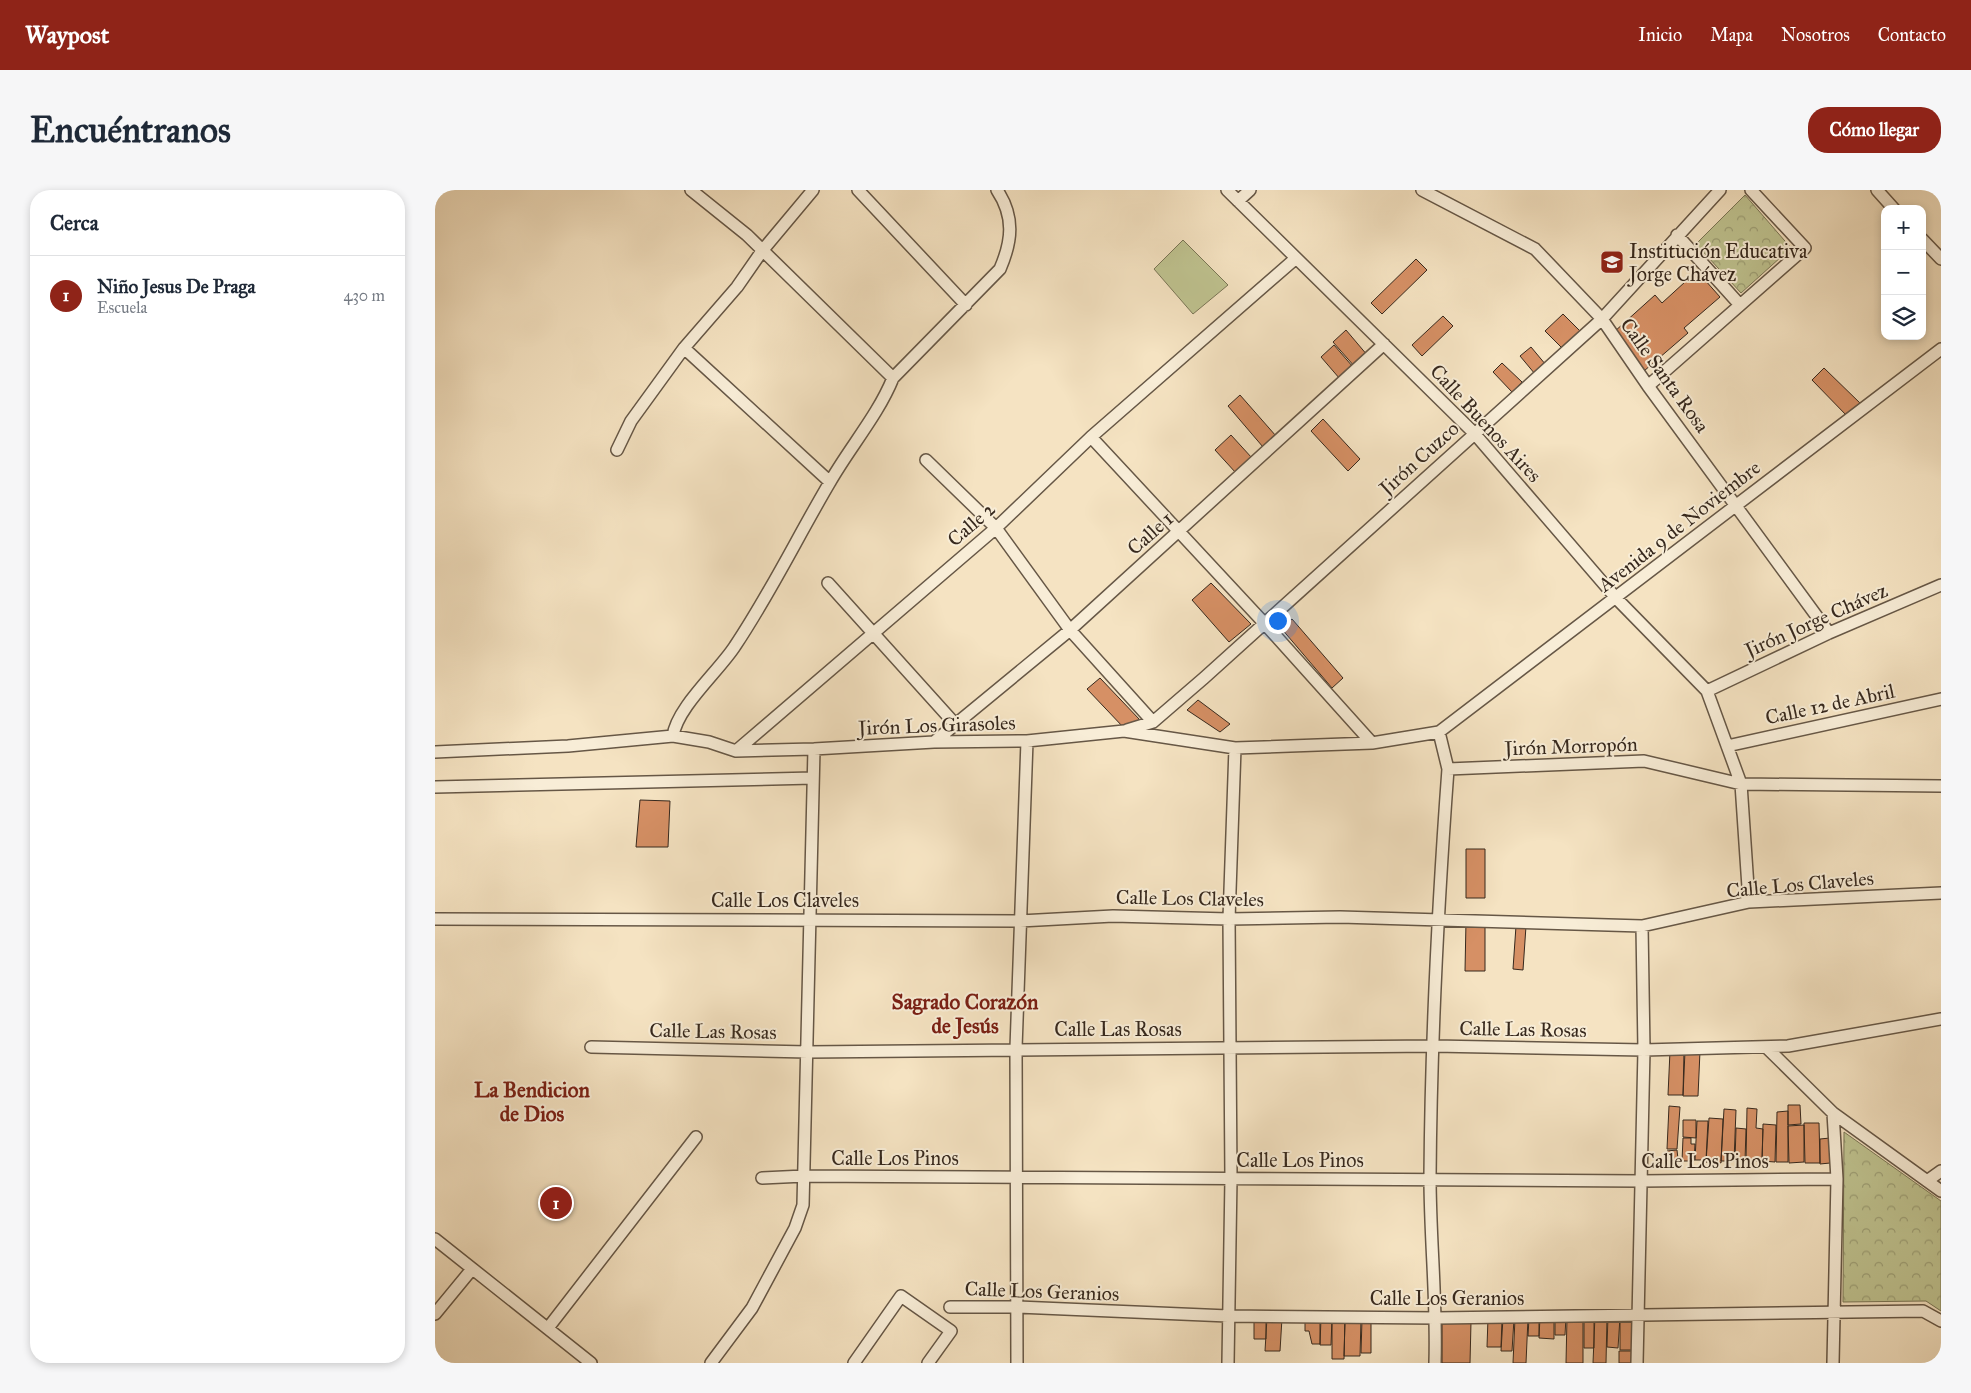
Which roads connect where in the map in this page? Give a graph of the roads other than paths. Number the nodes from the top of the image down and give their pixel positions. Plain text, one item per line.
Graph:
1 (691, 190) edge
2 (813, 190) edge
3 (858, 190) edge
4 (997, 190) edge
5 (1227, 190) edge
6 (1250, 190) edge
7 (1422, 190) edge
8 (1720, 190) edge
9 (1751, 190) edge
10 (1877, 190) edge
11 (1238, 201) junction
12 (1890, 205) edge
13 (1677, 235) junction
14 (1926, 243) edge
15 (762, 250) junction
16 (1295, 259) junction
17 (1941, 259) edge
18 (966, 305) junction
19 (1740, 305) junction
20 (1602, 319) junction
21 (1384, 344) junction
22 (684, 348) junction
23 (1941, 349) edge
24 (893, 378) junction
25 (1648, 386) junction
26 (1474, 433) junction
27 (1091, 437) junction
28 (617, 450) dead end
29 (926, 460) dead end
30 (829, 482) junction
31 (1737, 504) junction
32 (996, 528) junction
33 (1179, 532) junction
34 (828, 583) dead end
35 (1941, 585) edge
36 (1616, 598) junction
37 (1265, 624) junction
38 (1070, 630) junction
39 (872, 633) junction
40 (1829, 633) junction
41 (1707, 691) junction
42 (1941, 699) edge
43 (1153, 722) junction
44 (955, 724) junction
45 (1124, 731) junction
46 (1439, 732) junction
47 (673, 736) junction
48 (1027, 741) junction
49 (933, 742) junction
50 (1373, 743) junction
51 (1727, 746) junction
52 (1235, 748) junction
53 (815, 749) junction
54 (736, 751) junction
55 (435, 752) edge
56 (1448, 769) junction
57 (813, 778) junction
58 (1741, 784) junction
59 (435, 786) edge
60 (1941, 786) edge
61 (1941, 893) edge
62 (1749, 902) junction
63 (809, 918) junction
64 (435, 919) edge
65 (1229, 919) junction
66 (1020, 920) junction
67 (1437, 920) junction
68 (1642, 926) junction
69 (1941, 1019) edge
70 (1434, 1046) junction
71 (591, 1047) dead end
72 (1231, 1047) junction
73 (1766, 1047) junction
74 (1016, 1048) junction
75 (1644, 1050) junction
76 (808, 1052) junction
77 (1833, 1113) junction
78 (696, 1137) dead end
79 (1941, 1171) edge
80 (804, 1176) junction
81 (1017, 1177) junction
82 (762, 1178) dead end
83 (1231, 1178) junction
84 (1430, 1179) junction
85 (1837, 1179) junction
86 (1641, 1181) junction
87 (1927, 1181) junction
88 (1941, 1191) edge
89 (435, 1239) edge
90 (472, 1269) junction
91 (950, 1307) dead end
92 (1018, 1307) junction
93 (1834, 1311) junction
94 (435, 1314) edge
95 (1637, 1314) junction
96 (1229, 1316) junction
97 (1436, 1318) junction
98 (1941, 1321) edge
99 (548, 1328) junction
100 (578, 1354) junction
101 (571, 1363) edge
102 (591, 1363) edge
103 (711, 1363) edge
104 (854, 1363) edge
105 (929, 1363) edge
106 (1017, 1363) edge
107 (1229, 1363) edge
108 (1435, 1363) edge
109 (1637, 1363) edge
110 (1833, 1363) edge

1 - 15 street
2 - 15 street
3 - 18 street
4 - 18 street
5 - 11 street, Calle Buenos Aires
6 - 11 street
7 - 20 street, Calle Santa Rosa
8 - 13 street, Jirón Cuzco
9 - 19 street
10 - 12 street
11 - 16 street, Calle Buenos Aires
13 - 19 street
13 - 20 street, Jirón Cuzco
14 - 17 street
15 - 22 street
15 - 24 street
16 - 21 street, Calle Buenos Aires
16 - 27 street, Calle 2
18 - 24 street
19 - 25 street
20 - 25 street, Calle Santa Rosa
20 - 26 street, Jirón Cuzco
21 - 26 street, Calle Buenos Aires
21 - 33 street, Calle 1
22 - 28 street
22 - 30 street
23 - 31 street, Avenida 9 de Noviembre
24 - 30 street
25 - 31 street, Calle Santa Rosa
26 - 36 street, Calle Buenos Aires
26 - 37 street, Jirón Cuzco
27 - 32 street, Calle 2
27 - 33 street
29 - 32 street
30 - 47 street
31 - 36 street, Avenida 9 de Noviembre
31 - 40 street, Calle Santa Rosa
32 - 38 street
32 - 39 street, Calle 2
33 - 37 street
33 - 38 street, Calle 1
34 - 39 street
35 - 40 street, Jirón Jorge Chávez
36 - 41 street, Calle Buenos Aires
36 - 46 street, Avenida 9 de Noviembre
37 - 43 street, Jirón Cuzco
37 - 50 street
38 - 43 street
38 - 44 street, Calle 1
39 - 44 street
39 - 54 street, Calle 2
40 - 41 street, Jirón Jorge Chávez
41 - 51 street
42 - 51 street, Calle 12 de Abril
43 - 45 street, Jirón Cuzco
44 - 49 street, Calle 1
45 - 48 street, Jirón Los Girasoles
45 - 52 street, Jirón Los Girasoles
46 - 50 street, Jirón Los Girasoles
46 - 56 street
47 - 54 street, Jirón Los Girasoles
47 - 55 street, Jirón Los Girasoles
48 - 49 street, Jirón Los Girasoles
48 - 66 street
49 - 53 street, Jirón Los Girasoles
50 - 52 street, Jirón Los Girasoles
51 - 58 street
52 - 65 street
53 - 54 street, Jirón Los Girasoles
53 - 57 street
56 - 58 street, Jirón Morropón
56 - 67 street
57 - 59 street
57 - 63 street
58 - 60 street, Jirón Morropón
58 - 62 street
61 - 62 street, Calle Los Claveles
62 - 68 street, Calle Los Claveles
63 - 64 street, Calle Los Claveles
63 - 66 street, Calle Los Claveles
63 - 76 street
65 - 66 street, Calle Los Claveles
65 - 67 street, Calle Los Claveles
65 - 72 street
66 - 74 street
67 - 68 street, Calle Los Claveles
67 - 70 street
68 - 75 street
69 - 73 street
70 - 72 street, Calle Las Rosas
70 - 75 street, Calle Las Rosas
70 - 84 street
71 - 76 street, Calle Las Rosas
72 - 74 street, Calle Las Rosas
72 - 83 street
73 - 75 street
73 - 77 street
74 - 76 street, Calle Las Rosas
74 - 81 street
75 - 86 street
76 - 80 street
77 - 85 street
77 - 87 street
78 - 99 street
79 - 87 street
80 - 81 street, Calle Los Pinos
80 - 82 street, Calle Los Pinos
80 - 103 street
81 - 83 street, Calle Los Pinos
81 - 92 street
83 - 84 street, Calle Los Pinos
83 - 96 street
84 - 86 street, Calle Los Pinos
84 - 97 street
85 - 86 street, Calle Los Pinos
85 - 93 street
86 - 95 street
87 - 88 street
89 - 90 street
90 - 94 street
90 - 99 street
91 - 92 street, Calle Los Geranios
92 - 96 street, Calle Los Geranios
92 - 106 street
93 - 95 street, Calle Los Geranios
93 - 98 street, Calle Los Geranios
93 - 110 street
95 - 97 street, Calle Los Geranios
95 - 109 street
96 - 97 street, Calle Los Geranios
96 - 107 street
97 - 108 street
99 - 100 street
100 - 101 street
100 - 102 street
104 - 105 street

